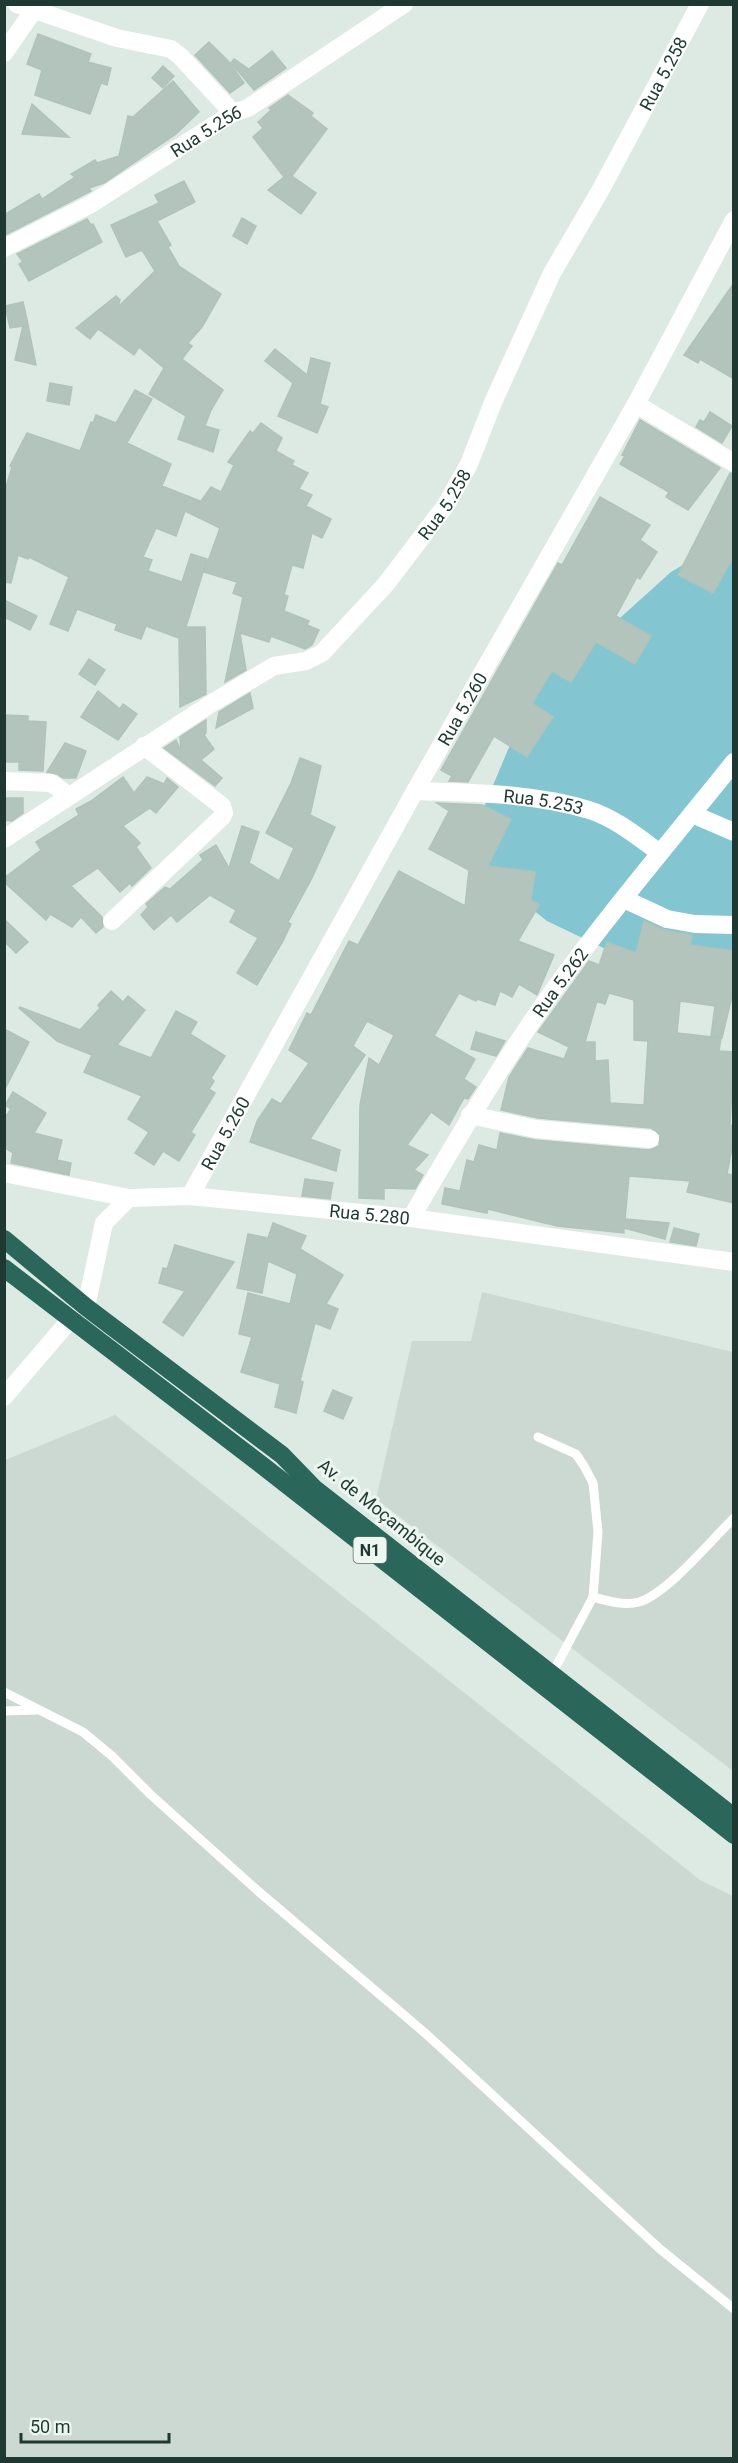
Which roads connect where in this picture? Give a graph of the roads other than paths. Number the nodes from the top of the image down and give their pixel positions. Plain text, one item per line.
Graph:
1 (404, 4) edge
2 (700, 4) edge
3 (30, 6) edge
4 (4, 53) edge
5 (233, 113) junction
6 (734, 220) edge
7 (4, 248) edge
8 (636, 404) junction
9 (734, 463) edge
10 (144, 746) junction
11 (734, 762) edge
12 (4, 782) edge
13 (415, 791) junction
14 (68, 795) junction
15 (692, 814) junction
16 (734, 832) edge
17 (4, 839) edge
18 (660, 853) junction
19 (624, 899) junction
20 (112, 921) dead end
21 (734, 925) edge
22 (470, 1115) junction
23 (650, 1139) dead end
24 (4, 1173) edge
25 (190, 1196) junction
26 (129, 1198) junction
27 (411, 1218) junction
28 (4, 1239) edge
29 (734, 1262) edge
30 (4, 1268) edge
31 (86, 1307) junction
32 (70, 1320) junction
33 (4, 1397) edge
34 (538, 1437) dead end
35 (734, 1518) edge
36 (592, 1597) junction
37 (552, 1674) junction
38 (4, 1692) edge
39 (39, 1709) junction
40 (4, 1711) edge
41 (734, 1817) edge
42 (734, 1835) edge
43 (734, 2309) edge

1 - 5 street, Rua 5.256
2 - 10 street, Rua 5.258
3 - 4 street
3 - 5 street
5 - 7 street, Rua 5.256
6 - 8 street, Rua 5.260
8 - 9 street
8 - 13 street, Rua 5.260
10 - 14 street, Rua 5.258
10 - 20 street
11 - 15 street, Rua 5.262
12 - 14 street
13 - 18 street, Rua 5.253
13 - 25 street, Rua 5.260
14 - 17 street, Rua 5.258
15 - 16 street
15 - 18 street, Rua 5.262
18 - 19 street, Rua 5.262
19 - 21 street
19 - 22 street, Rua 5.262
22 - 23 street
22 - 27 street, Rua 5.262
24 - 26 street, Rua 5.280
25 - 26 street, Rua 5.280
25 - 27 street, Rua 5.280
26 - 31 street
27 - 29 street, Rua 5.280
28 - 31 highway, Av. de Moçambique / N1
30 - 32 highway, Av. de Moçambique / N1
31 - 32 street
31 - 37 highway, Av. de Moçambique / N1
32 - 33 street
32 - 42 highway, Av. de Moçambique / N1
34 - 36 lane
35 - 36 lane
36 - 37 lane
37 - 41 highway, Av. de Moçambique / N1
38 - 39 lane
39 - 40 lane
39 - 43 lane

